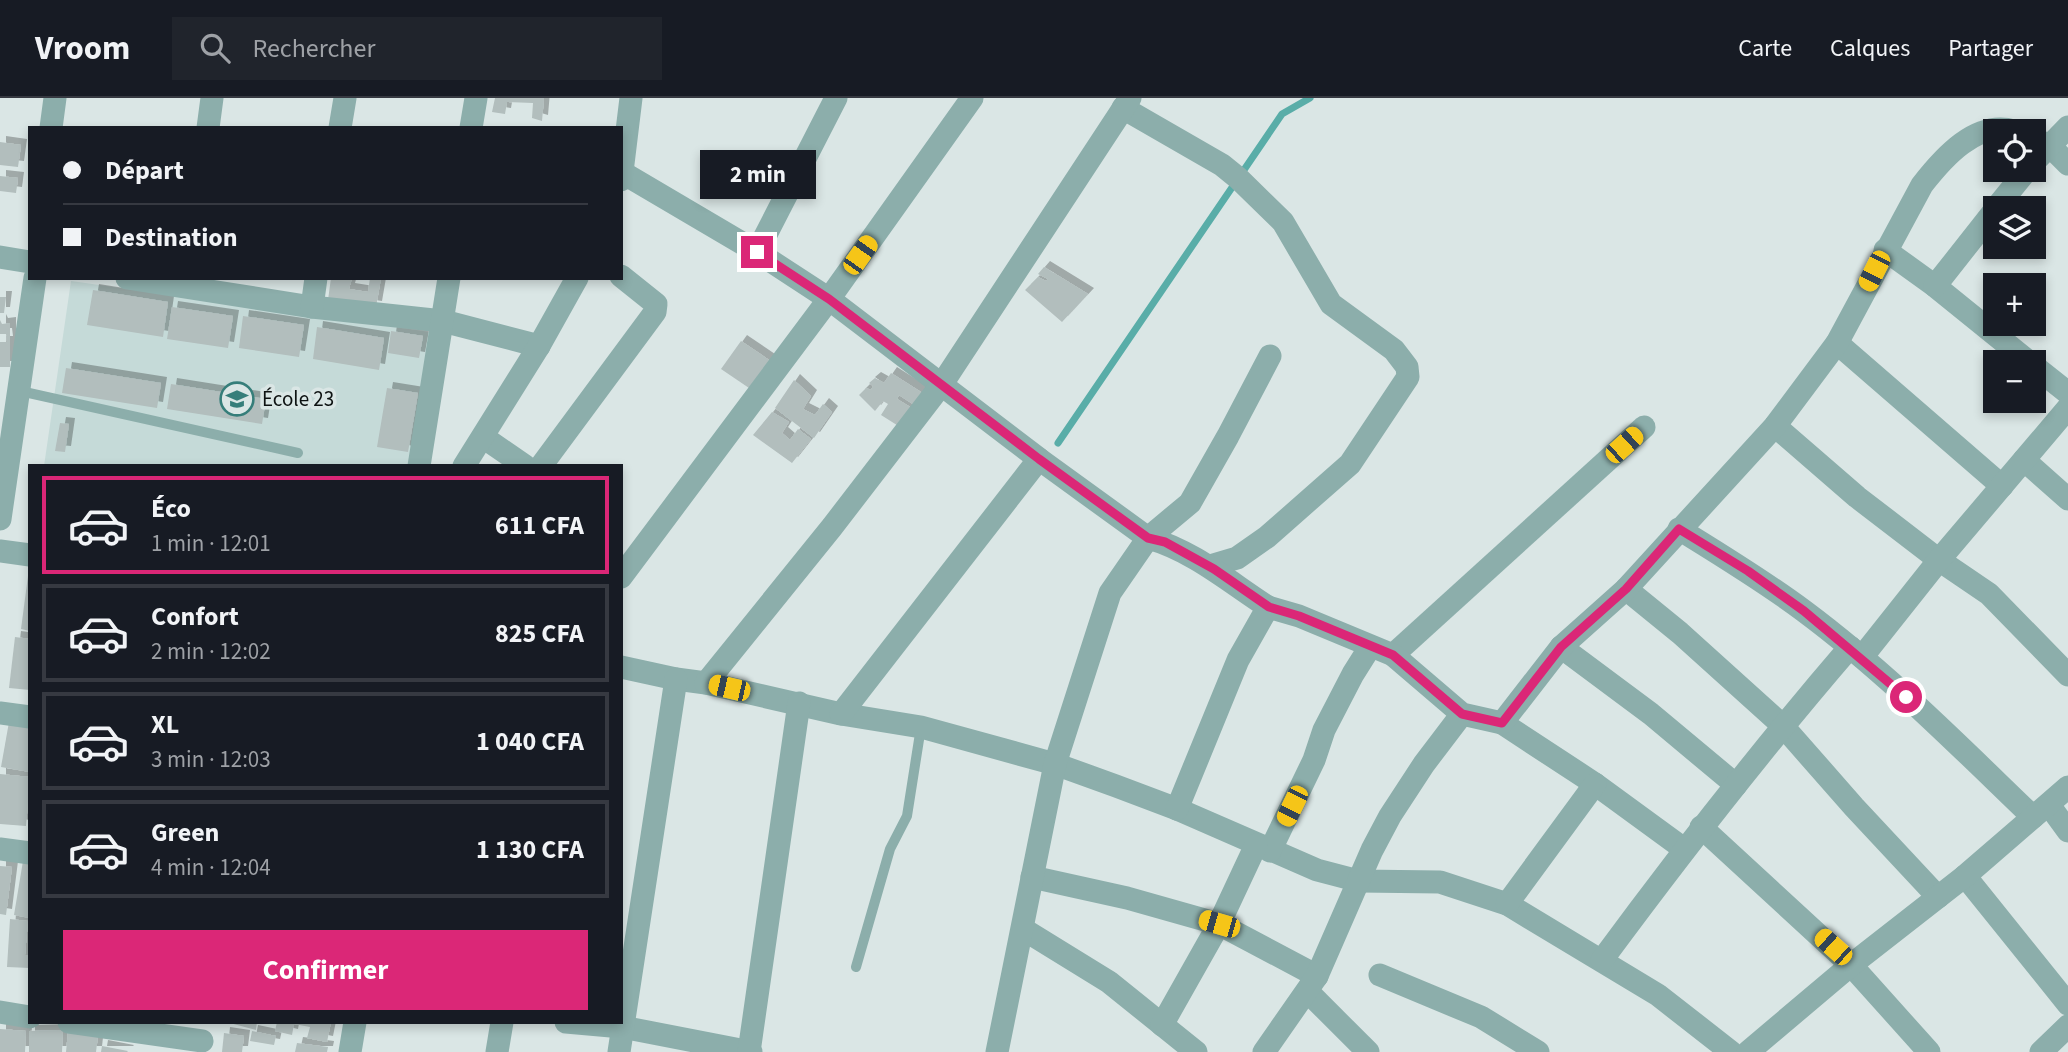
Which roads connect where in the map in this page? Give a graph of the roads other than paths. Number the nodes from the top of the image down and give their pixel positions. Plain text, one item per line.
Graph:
1 (55, 98) edge
2 (212, 98) edge
3 (345, 98) edge
4 (476, 98) edge
5 (631, 98) edge
6 (836, 98) edge
7 (972, 98) edge
8 (1126, 103) edge
9 (51, 126) edge
10 (208, 126) edge
11 (340, 126) edge
12 (471, 126) edge
13 (2068, 127) edge
14 (1983, 133) edge
15 (2046, 139) edge
16 (2046, 146) edge
17 (2068, 164) edge
18 (623, 167) edge
19 (623, 177) edge
20 (2017, 182) edge
21 (2006, 196) edge
22 (1983, 225) edge
23 (1885, 250) junction
24 (757, 252) junction
25 (0, 257) edge
26 (28, 262) edge
27 (623, 277) edge
28 (34, 280) edge
29 (150, 280) edge
30 (316, 280) edge
31 (449, 280) edge
32 (576, 280) edge
33 (185, 283) edge
34 (1935, 286) junction
35 (829, 299) junction
36 (312, 307) junction
37 (443, 321) junction
38 (1837, 342) junction
39 (539, 346) junction
40 (2014, 350) edge
41 (1270, 356) dead end
42 (2046, 376) edge
43 (942, 384) junction
44 (10, 390) edge
45 (2068, 393) edge
46 (2068, 408) edge
47 (1775, 426) junction
48 (1644, 427) dead end
49 (484, 437) junction
50 (298, 453) dead end
51 (1039, 459) junction
52 (2024, 460) junction
53 (419, 464) edge
54 (465, 464) edge
55 (522, 464) edge
56 (542, 464) edge
57 (2003, 486) junction
58 (2068, 499) edge
59 (0, 519) edge
60 (1679, 529) junction
61 (1148, 538) junction
62 (0, 551) edge
63 (28, 555) edge
64 (1939, 560) junction
65 (1212, 567) junction
66 (623, 574) edge
67 (1626, 589) junction
68 (1269, 607) junction
69 (1370, 647) junction
70 (1561, 647) junction
71 (1856, 652) junction
72 (1393, 655) junction
73 (623, 667) edge
74 (2068, 676) edge
75 (676, 679) junction
76 (706, 682) junction
77 (799, 703) junction
78 (0, 713) edge
79 (841, 714) junction
80 (1462, 714) junction
81 (28, 717) edge
82 (1502, 723) junction
83 (1782, 725) junction
84 (921, 727) junction
85 (1055, 764) junction
86 (1595, 784) junction
87 (1736, 785) junction
88 (2068, 787) edge
89 (1177, 809) junction
90 (2041, 811) junction
91 (1701, 827) junction
92 (2068, 831) edge
93 (1263, 848) junction
94 (0, 849) edge
95 (1684, 849) junction
96 (28, 853) edge
97 (1965, 876) junction
98 (1032, 877) junction
99 (1359, 881) junction
100 (1938, 897) junction
101 (1507, 904) junction
102 (1219, 924) junction
103 (1023, 929) junction
104 (1602, 960) junction
105 (1851, 965) junction
106 (856, 967) dead end
107 (1380, 975) dead end
108 (1312, 984) junction
109 (2068, 1004) edge
110 (0, 1012) edge
111 (28, 1017) edge
112 (623, 1021) edge
113 (86, 1024) edge
114 (355, 1024) edge
115 (502, 1024) edge
116 (588, 1024) edge
117 (622, 1024) edge
118 (1162, 1025) junction
119 (2068, 1026) edge
120 (622, 1027) junction
121 (203, 1038) edge
122 (1758, 1049) edge
123 (350, 1052) edge
124 (497, 1052) edge
125 (619, 1052) edge
126 (750, 1052) edge
127 (997, 1052) edge
128 (1196, 1052) edge
129 (1264, 1052) edge
130 (1368, 1052) edge
131 (1538, 1052) edge
132 (1731, 1052) edge
133 (1929, 1052) edge
134 (2041, 1052) edge

1 - 9 street
2 - 10 street
3 - 11 street
4 - 12 street
5 - 18 street
6 - 24 street
7 - 35 street
8 - 43 street
8 - 65 street
13 - 15 street
14 - 23 street
16 - 17 street
19 - 24 street
20 - 21 street
22 - 34 street
23 - 34 street
23 - 38 street
24 - 35 street
25 - 26 street
27 - 56 street
28 - 44 street
29 - 33 street
30 - 36 street
31 - 37 street
32 - 39 street
33 - 36 street
34 - 40 street
35 - 43 street
35 - 66 street
36 - 37 street
37 - 39 street
37 - 53 street
38 - 47 street
38 - 57 street
39 - 49 street
41 - 61 street
42 - 45 street
43 - 51 street
43 - 76 street
44 - 50 lane
44 - 59 street
46 - 52 street
47 - 60 street
47 - 64 street
48 - 72 street
49 - 54 street
49 - 55 street
51 - 61 street
51 - 79 street
52 - 57 street
52 - 58 street
57 - 64 street
60 - 67 street
60 - 71 street
61 - 65 street
61 - 85 street
62 - 63 street
64 - 71 street
64 - 74 street
65 - 68 street
67 - 70 street
67 - 83 street
68 - 69 street
68 - 89 street
69 - 72 street
69 - 93 street
70 - 82 street
70 - 87 street
71 - 83 street
71 - 90 street
72 - 80 street
73 - 75 street
75 - 76 street
75 - 112 street
76 - 77 street
77 - 79 street
77 - 126 street
78 - 81 street
79 - 84 street
80 - 82 street
80 - 99 street
82 - 86 street
83 - 87 street
83 - 100 street
84 - 85 street
84 - 106 lane
85 - 89 street
85 - 98 street
86 - 95 street
86 - 101 street
87 - 91 street
88 - 90 street
89 - 93 street
90 - 92 street
90 - 97 street
91 - 95 street
91 - 105 street
93 - 99 street
93 - 102 street
94 - 96 street
95 - 104 street
97 - 100 street
97 - 109 street
98 - 102 street
98 - 103 street
99 - 101 street
99 - 108 street
100 - 105 street
101 - 104 street
102 - 108 street
102 - 118 street
103 - 118 street
103 - 127 street
104 - 132 street
105 - 122 street
105 - 133 street
107 - 131 street
108 - 129 street
108 - 130 street
110 - 111 street
113 - 121 street
114 - 123 street
115 - 124 street
116 - 120 street
117 - 120 street
118 - 128 street
119 - 134 street
120 - 125 street
120 - 126 street

